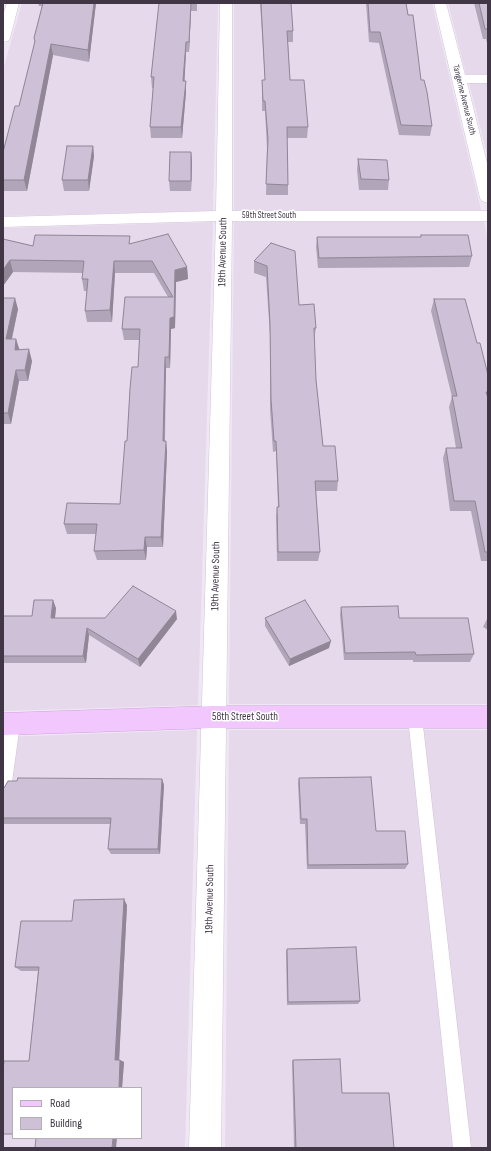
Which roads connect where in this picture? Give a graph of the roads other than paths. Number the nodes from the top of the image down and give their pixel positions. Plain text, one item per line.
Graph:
1 (13, 3) edge
2 (226, 3) edge
3 (440, 3) edge
4 (3, 38) edge
5 (458, 79) junction
6 (488, 79) edge
7 (488, 198) edge
8 (224, 216) junction
9 (488, 216) edge
10 (3, 222) edge
11 (415, 716) junction
12 (488, 716) edge
13 (213, 717) junction
14 (8, 724) edge
15 (3, 789) edge
16 (205, 1148) edge
17 (462, 1148) edge

1 - 4 street
2 - 8 street, 19th Avenue South
3 - 5 street, Tangerine Avenue South
5 - 6 street
5 - 7 street, Tangerine Avenue South
8 - 9 street, 59th Street South
8 - 10 street, 59th Street South
8 - 13 street, 19th Avenue South
11 - 12 street, 58th Street South
11 - 13 street, 58th Street South
11 - 17 lane
13 - 14 street, 58th Street South
13 - 16 street, 19th Avenue South
14 - 15 lane

